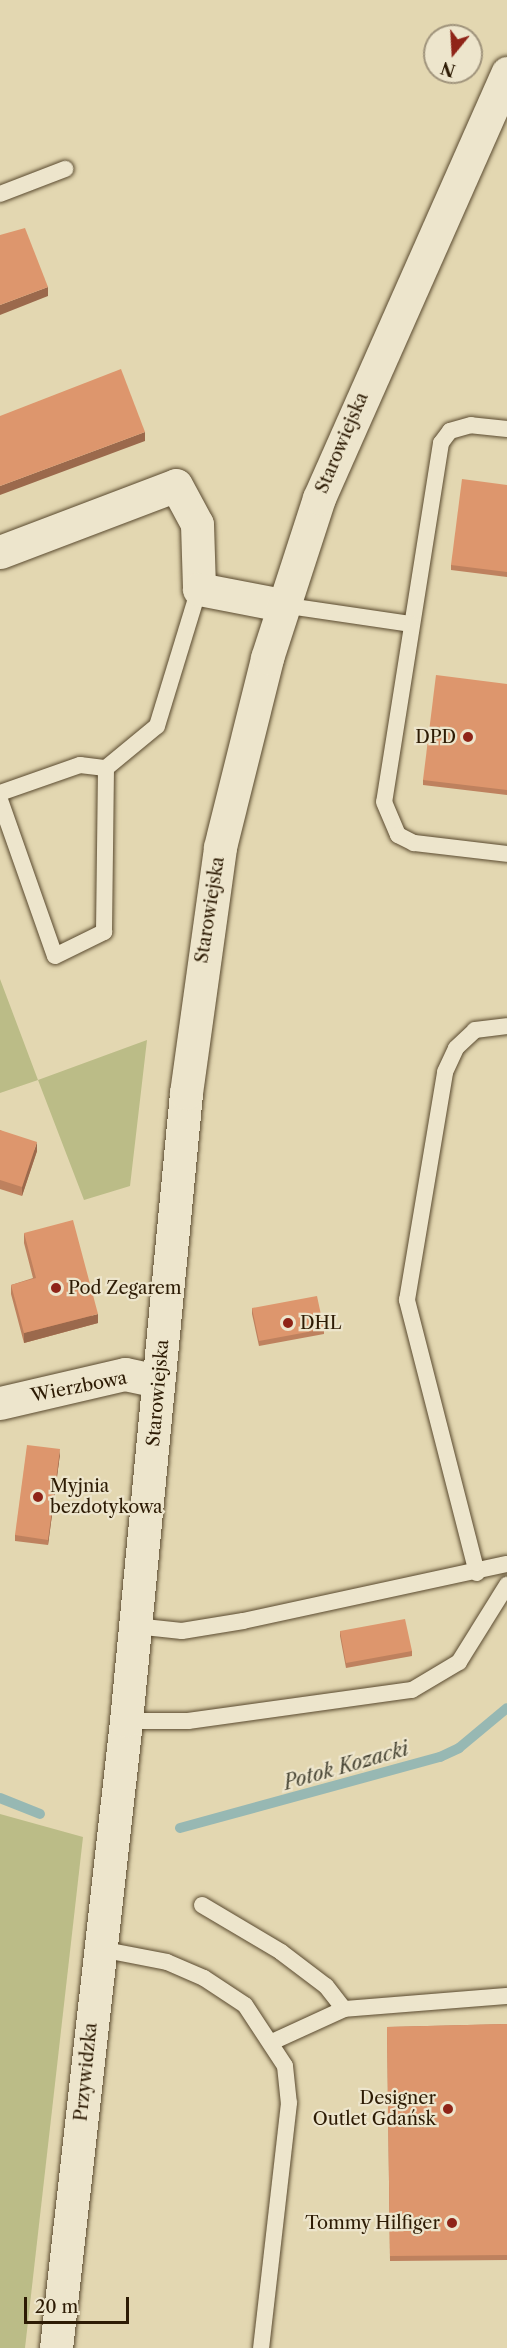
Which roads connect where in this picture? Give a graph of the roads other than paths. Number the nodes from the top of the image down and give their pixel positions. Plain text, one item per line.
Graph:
1 (507, 73) edge
2 (65, 169) dead end
3 (0, 194) edge
4 (507, 429) edge
5 (0, 552) edge
6 (199, 589) junction
7 (282, 605) junction
8 (411, 624) junction
9 (106, 768) junction
10 (0, 793) edge
11 (0, 800) edge
12 (507, 854) edge
13 (507, 1026) edge
14 (158, 1381) junction
15 (0, 1403) edge
16 (507, 1564) edge
17 (477, 1573) junction
18 (507, 1585) edge
19 (135, 1626) junction
20 (126, 1721) junction
21 (118, 1796) joint
22 (202, 1905) dead end
23 (100, 1949) junction
24 (507, 1996) edge
25 (344, 2008) junction
26 (272, 2042) junction
27 (56, 2348) edge
28 (261, 2348) edge

1 - 7 street, Starowiejska
2 - 3 lane
4 - 8 lane
5 - 6 street
6 - 7 street
6 - 9 lane
7 - 8 lane
7 - 14 street, Starowiejska
8 - 12 lane
9 - 10 lane
9 - 11 lane
13 - 17 lane
14 - 15 street, Wierzbowa
14 - 19 street, Starowiejska
16 - 17 lane
17 - 19 lane
18 - 20 lane
19 - 20 street, Starowiejska
20 - 21 street, Starowiejska
21 - 23 street, Przywidzka
22 - 25 lane
23 - 26 lane
23 - 27 street, Przywidzka
24 - 25 lane
25 - 26 lane
26 - 28 lane

